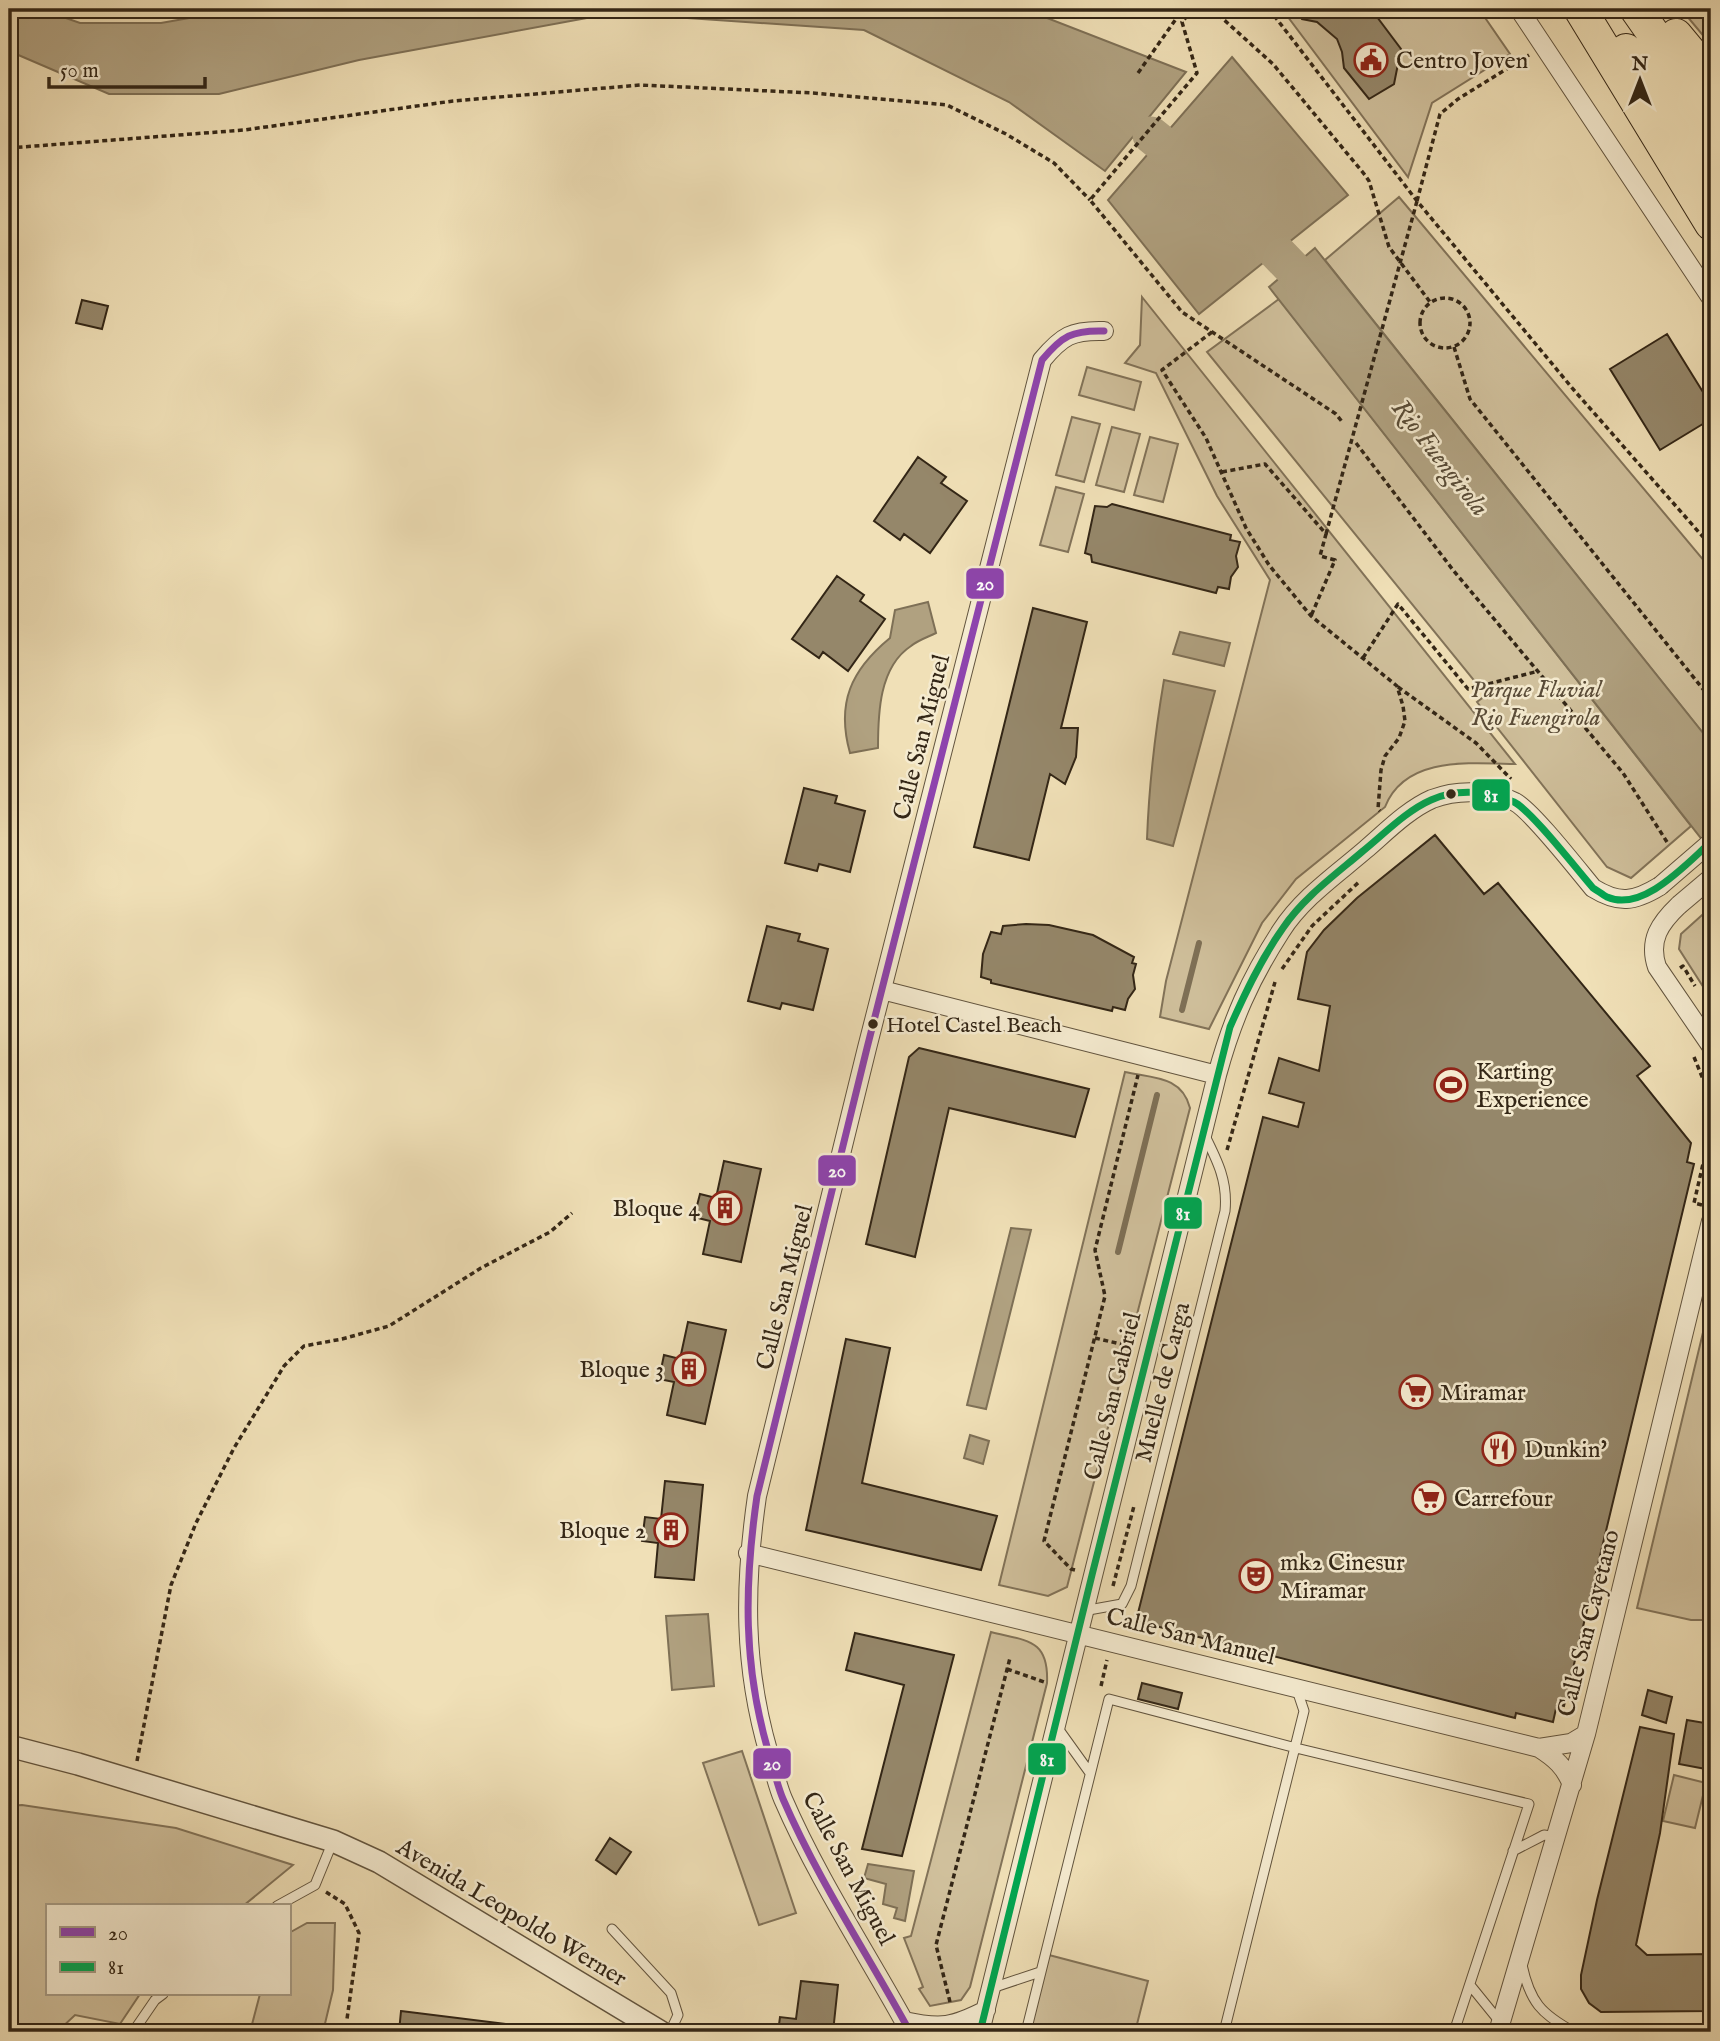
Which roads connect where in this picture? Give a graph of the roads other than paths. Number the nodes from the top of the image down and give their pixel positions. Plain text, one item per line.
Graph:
1 (1519, 9) edge
2 (1580, 9) edge
3 (1598, 9) edge
4 (1636, 9) edge
5 (1655, 9) edge
6 (1711, 77) edge
7 (1711, 116) edge
8 (1711, 167) edge
9 (1711, 224) edge
10 (1711, 298) edge
11 (1104, 331) dead end
12 (1711, 842) edge
13 (1711, 878) edge
14 (882, 990) junction
15 (1711, 1046) edge
16 (1217, 1075) junction
17 (1203, 1132) junction
18 (1711, 1221) edge
19 (748, 1553) junction
20 (1083, 1611) junction
21 (1078, 1633) junction
22 (1296, 1688) junction
23 (1056, 1726) junction
24 (1586, 1734) junction
25 (9, 1746) edge
26 (1296, 1748) junction
27 (1539, 1748) junction
28 (1090, 1773) junction
29 (1572, 1785) junction
30 (1558, 1837) junction
31 (333, 1841) junction
32 (1513, 1851) junction
33 (281, 1904) edge
34 (612, 1929) dead end
35 (1521, 1961) junction
36 (1040, 1972) junction
37 (1470, 1985) junction
38 (991, 1989) junction
39 (160, 1996) edge
40 (986, 2010) junction
41 (907, 2027) edge
42 (1499, 2028) edge
43 (133, 2032) edge
44 (661, 2032) edge
45 (670, 2032) edge
46 (981, 2032) edge
47 (1026, 2032) edge
48 (1224, 2032) edge
49 (1454, 2032) edge
50 (1574, 2032) edge

1 - 10 street
2 - 9 highway
3 - 8 highway
4 - 7 highway
5 - 6 highway
11 - 14 street, Calle San Miguel
12 - 16 street, Calle San Gabriel, bridge
13 - 15 street, bridge
14 - 16 street
14 - 19 street, Calle San Miguel
16 - 17 street, Calle San Gabriel
17 - 20 street, Calle San Gabriel
17 - 20 lane, Muelle de Carga
18 - 24 street, Calle San Cayetano
19 - 21 street, Calle San Manuel
19 - 41 street, Calle San Miguel
20 - 21 street, Calle San Gabriel
21 - 22 street, Calle San Manuel
21 - 23 street, Calle San Gabriel
22 - 26 lane
22 - 27 street, Calle San Manuel
23 - 28 lane
23 - 38 street, Calle San Gabriel
24 - 27 street, Calle San Manuel
24 - 29 street, Calle San Cayetano
25 - 31 street, Avenida Leopoldo Werner
26 - 28 lane
26 - 32 lane
26 - 48 lane
27 - 29 street, Calle San Manuel
28 - 36 lane
29 - 30 street, Calle San Cayetano
30 - 32 lane
30 - 35 street, Calle San Cayetano
31 - 33 lane
31 - 44 street, Avenida Leopoldo Werner
32 - 37 lane
34 - 45 lane
35 - 42 street, Calle San Cayetano
35 - 50 lane
36 - 38 lane
36 - 47 lane
37 - 42 lane
37 - 49 lane
38 - 40 street, Calle San Gabriel
39 - 43 lane
40 - 41 street
40 - 46 street, Calle San Gabriel

